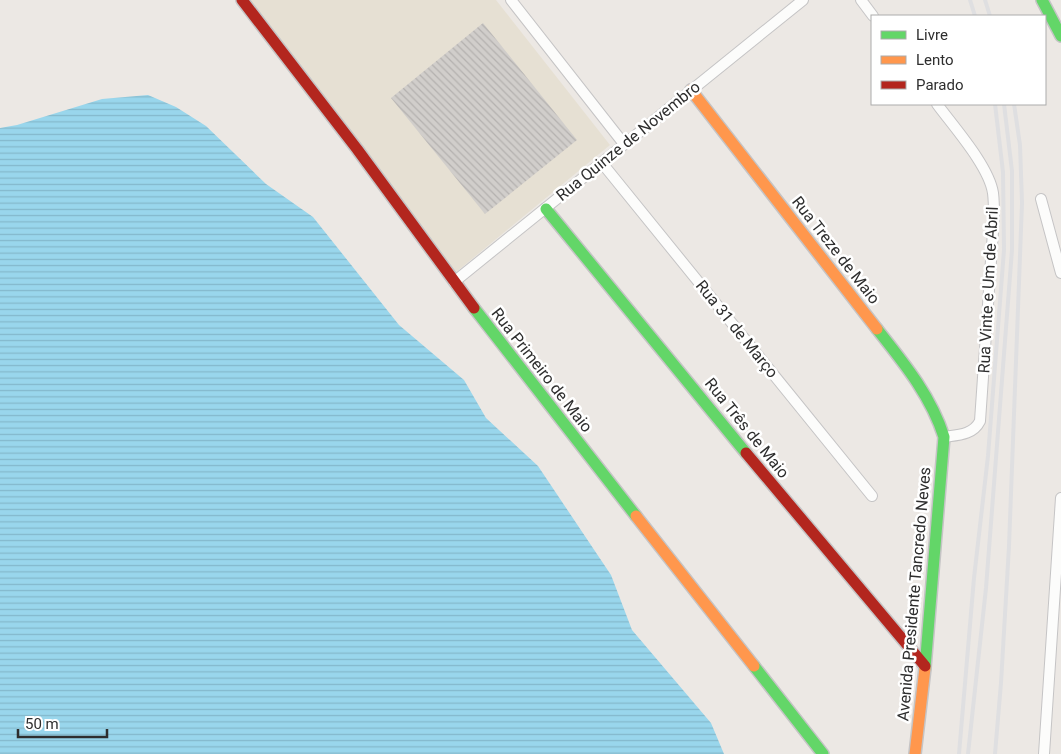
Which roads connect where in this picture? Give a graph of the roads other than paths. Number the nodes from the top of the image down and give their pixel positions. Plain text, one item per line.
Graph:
1 (242, 0) edge
2 (511, 0) edge
3 (802, 0) edge
4 (862, 0) edge
5 (1042, 0) edge
6 (872, 15) edge
7 (1061, 36) edge
8 (691, 90) junction
9 (938, 105) edge
10 (624, 144) junction
11 (602, 163) junction
12 (1041, 199) dead end
13 (546, 209) junction
14 (1061, 273) edge
15 (454, 282) junction
16 (944, 437) junction
17 (872, 496) dead end
18 (1061, 498) edge
19 (925, 666) junction
20 (823, 754) edge
21 (915, 754) edge
22 (1044, 754) edge

1 - 15 street, Rua Primeiro de Maio
2 - 10 street
3 - 8 street, Rua Quinze de Novembro
4 - 6 street
5 - 7 street
8 - 10 street, Rua Quinze de Novembro
8 - 16 street, Rua Treze de Maio
9 - 16 street, Rua Vinte e Um de Abril
10 - 11 street, Rua Quinze de Novembro
11 - 13 street, Rua Quinze de Novembro
11 - 17 street, Rua 31 de Março
12 - 14 street
13 - 15 street, Rua Quinze de Novembro
13 - 19 street, Rua Três de Maio
15 - 20 street, Rua Primeiro de Maio
16 - 19 street, Avenida Presidente Tancredo Neves
18 - 22 street
19 - 21 street, Avenida Presidente Tancredo Neves

